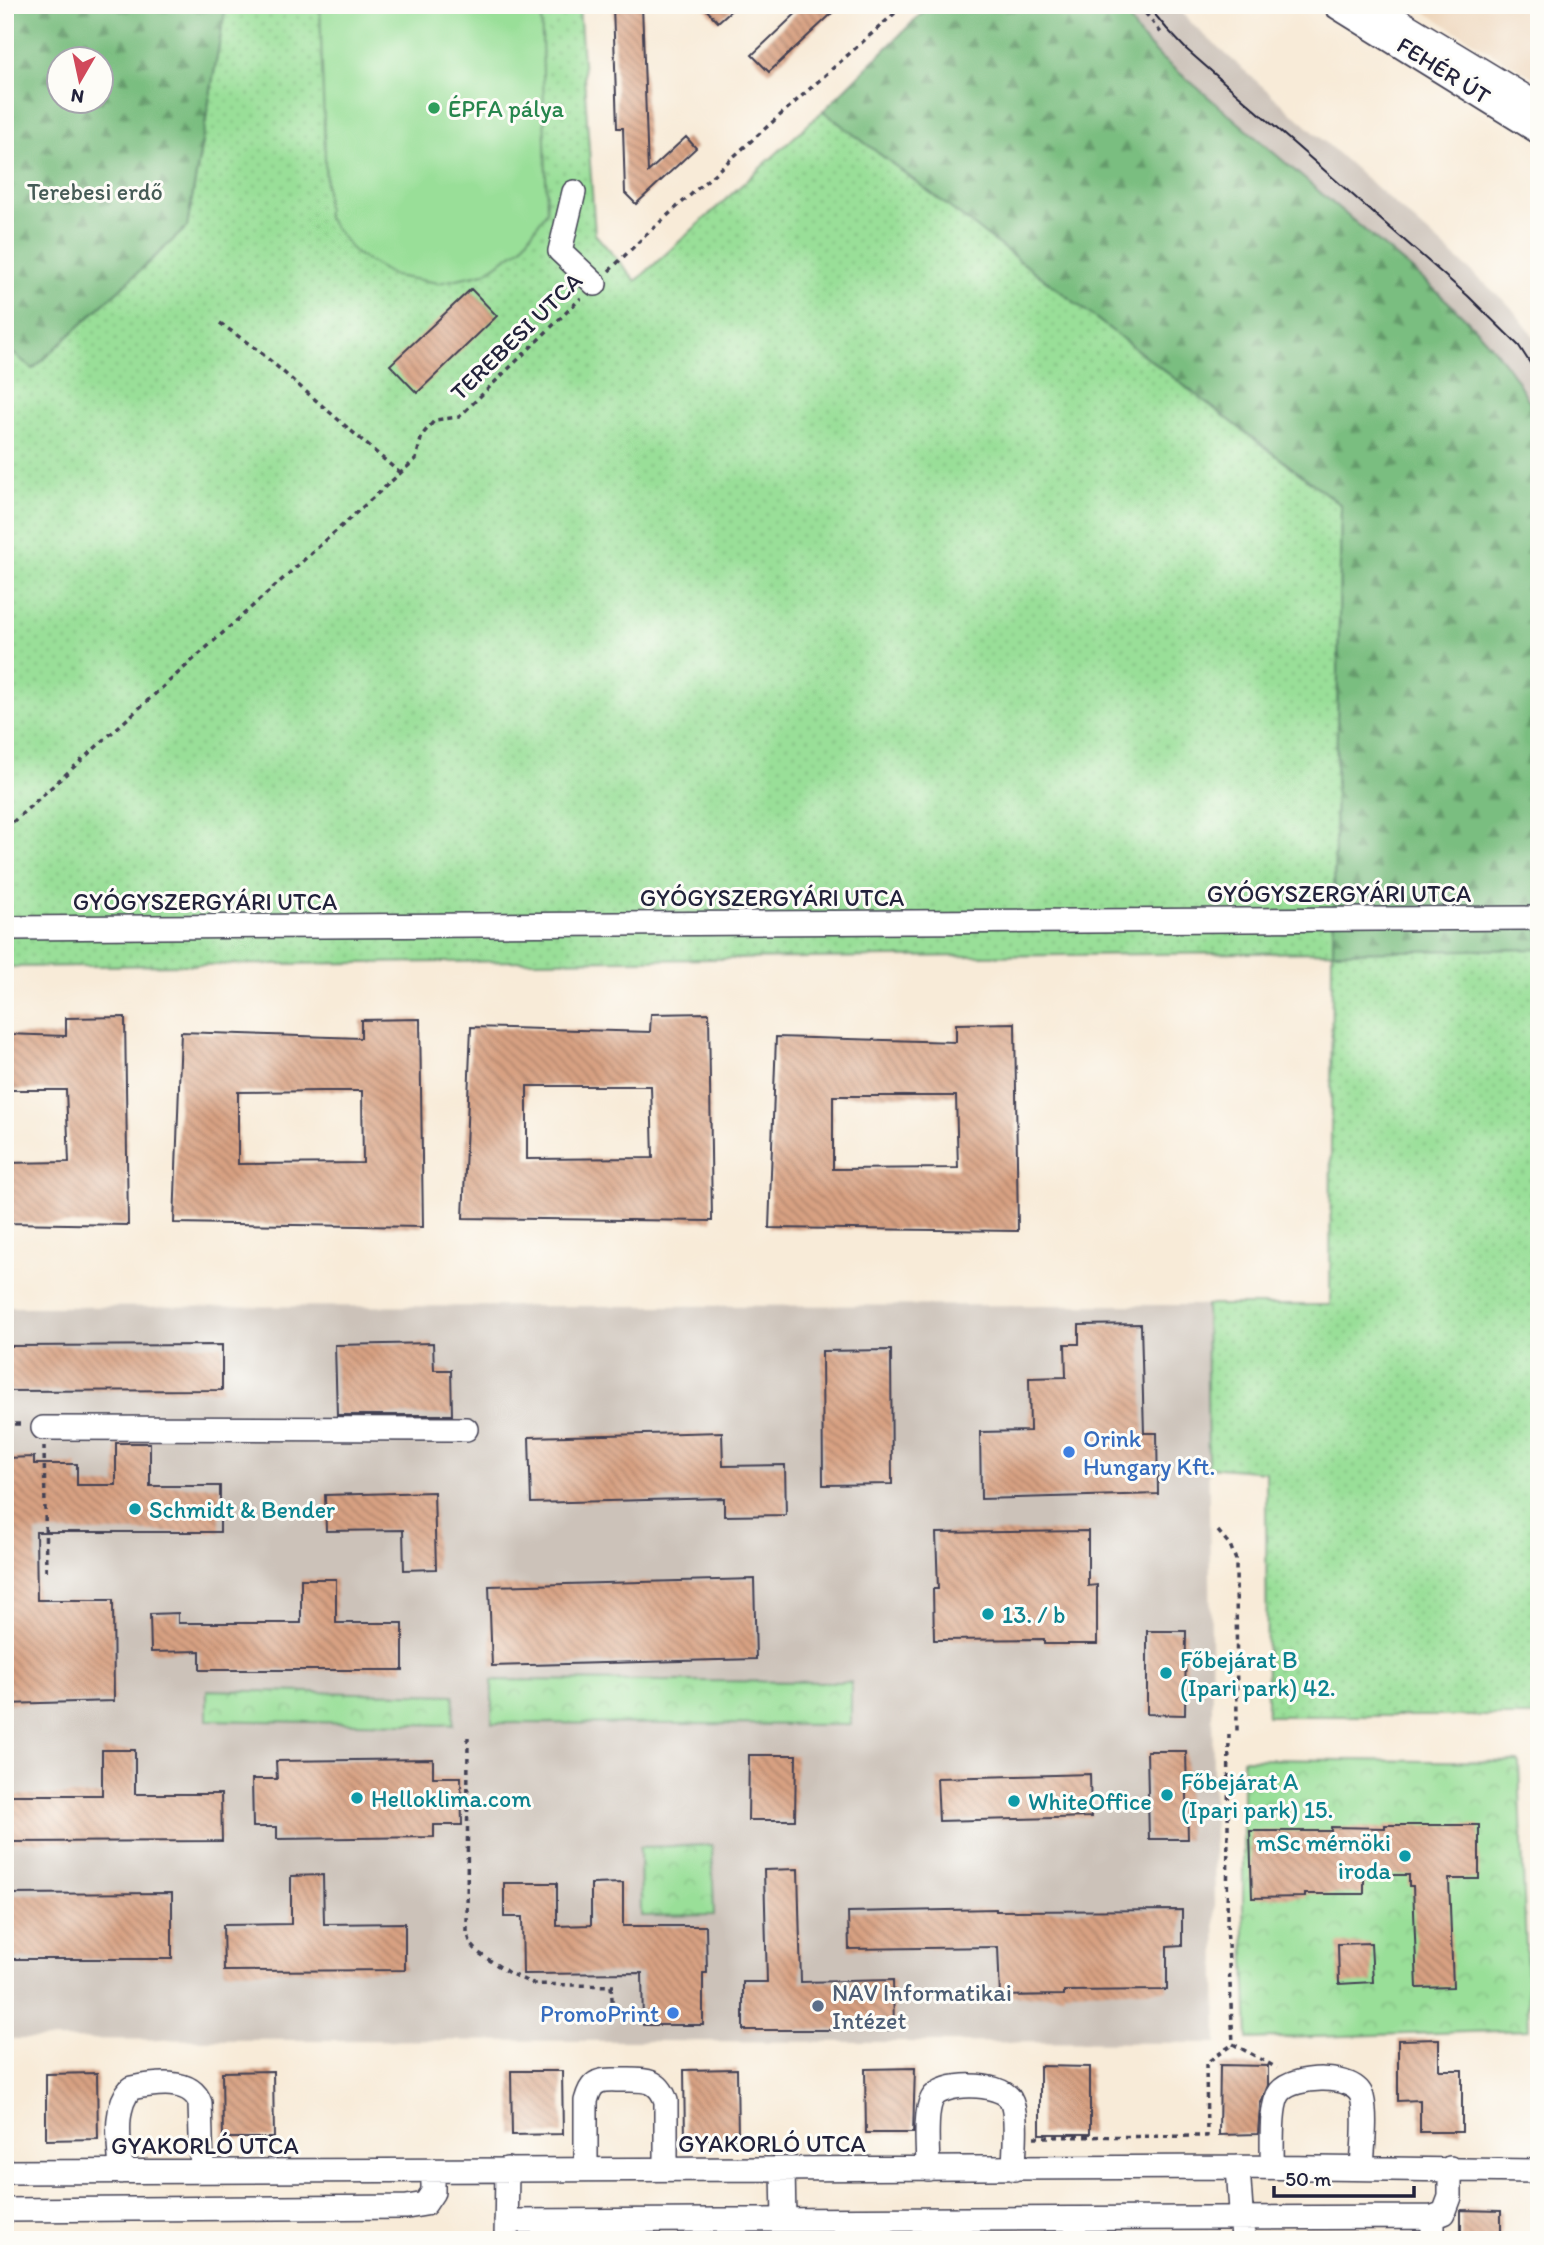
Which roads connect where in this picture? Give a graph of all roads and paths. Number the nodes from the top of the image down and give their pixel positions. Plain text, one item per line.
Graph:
1 (904, 5) edge
2 (1139, 5) edge
3 (1354, 7) edge
4 (1162, 34) dead end
5 (1539, 105) edge
6 (1539, 110) edge
7 (1539, 129) edge
8 (574, 192) dead end
9 (595, 284) junction
10 (220, 323) dead end
11 (401, 474) junction
12 (5, 829) edge
13 (1539, 918) edge
14 (5, 929) edge
15 (5, 1423) edge
16 (43, 1428) junction
17 (466, 1429) dead end
18 (1219, 1531) dead end
19 (46, 1571) dead end
20 (1237, 1733) dead end
21 (1228, 1734) dead end
22 (468, 1737) dead end
23 (636, 2014) dead end
24 (1233, 2044) junction
25 (1299, 2080) junction
26 (1014, 2137) junction
27 (1238, 2167) junction
28 (1272, 2167) junction
29 (1362, 2168) junction
30 (1450, 2168) junction
31 (433, 2169) junction
32 (507, 2169) junction
33 (586, 2169) junction
34 (666, 2169) junction
35 (783, 2169) junction
36 (928, 2169) junction
37 (1014, 2169) junction
38 (202, 2171) junction
39 (1539, 2171) edge
40 (5, 2172) edge
41 (121, 2172) junction
42 (5, 2210) edge
43 (784, 2220) junction
44 (1433, 2228) edge
45 (1242, 2229) edge
46 (506, 2230) edge
47 (978, 2230) edge

1 - 9 path, TEREBESI UTCA
2 - 4 path
3 - 5 street, FEHÉR ÚT
3 - 6 street, FEHÉR ÚT
3 - 7 main road, FEHÉR ÚT
8 - 9 street
9 - 11 path, TEREBESI UTCA
10 - 11 path
11 - 12 path, TEREBESI UTCA
13 - 14 street, GYÓGYSZERGYÁRI UTCA
15 - 16 path
16 - 17 street
16 - 19 path
18 - 20 path
21 - 24 path
22 - 23 path
24 - 25 path
24 - 26 path
25 - 28 street
25 - 29 street
26 - 36 street
26 - 37 street
27 - 28 street, GYAKORLÓ UTCA
27 - 37 street, GYAKORLÓ UTCA
27 - 45 street
28 - 29 street, GYAKORLÓ UTCA
29 - 30 street, GYAKORLÓ UTCA
30 - 39 street, GYAKORLÓ UTCA
30 - 44 street
31 - 32 street, GYAKORLÓ UTCA
31 - 38 street, GYAKORLÓ UTCA
31 - 42 street
32 - 33 street, GYAKORLÓ UTCA
32 - 46 street
33 - 34 street, GYAKORLÓ UTCA
33 - 34 street
34 - 35 street, GYAKORLÓ UTCA
35 - 36 street, GYAKORLÓ UTCA
35 - 43 street
36 - 37 street, GYAKORLÓ UTCA
38 - 41 street, GYAKORLÓ UTCA
38 - 41 street
40 - 41 street, GYAKORLÓ UTCA
43 - 46 street
43 - 47 street
44 - 45 street
45 - 47 street

